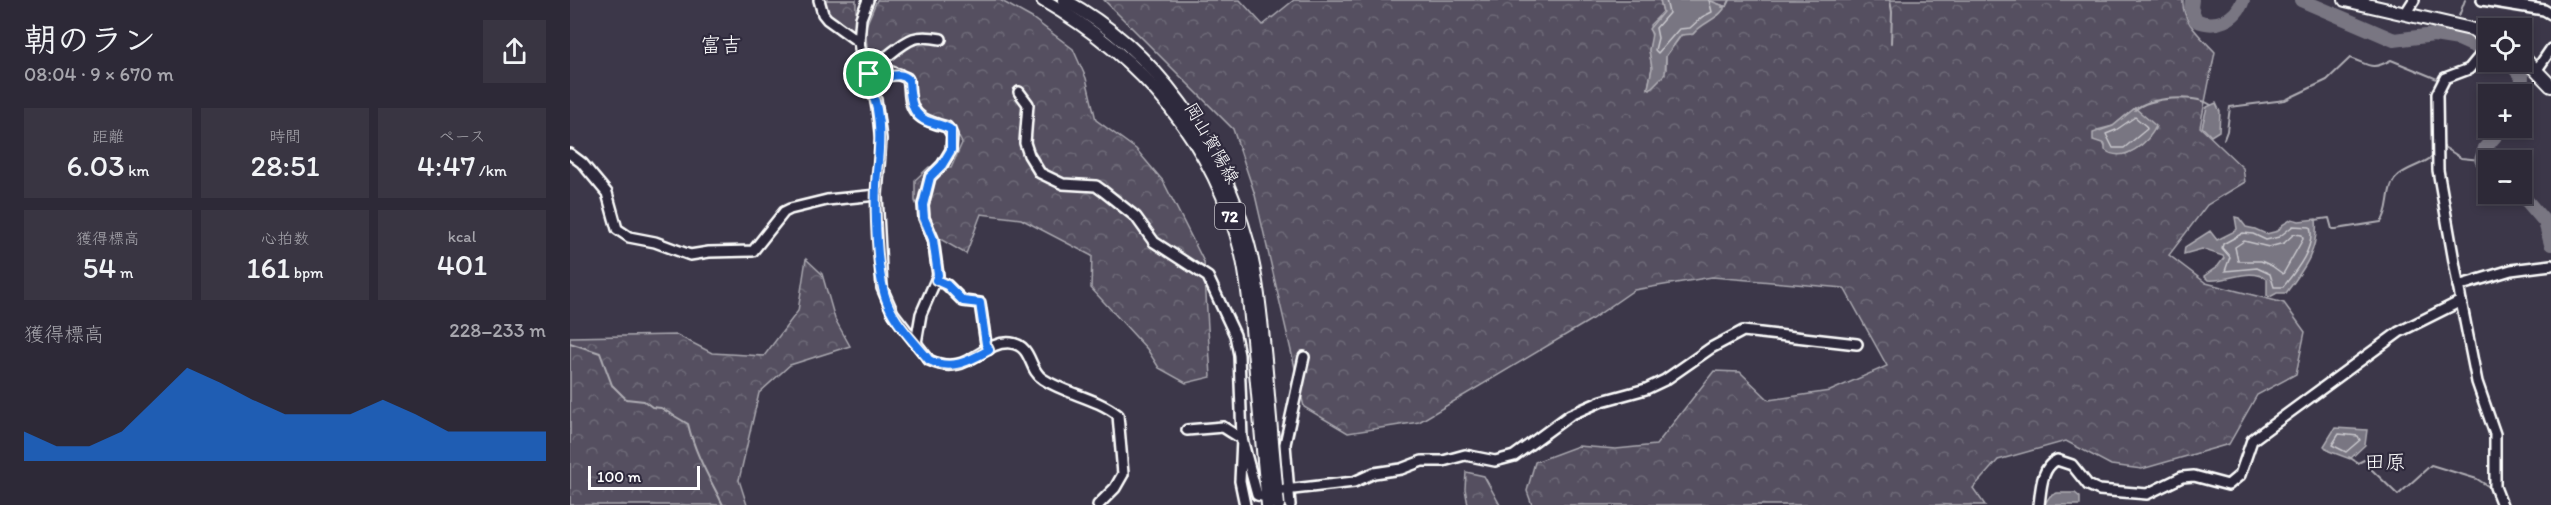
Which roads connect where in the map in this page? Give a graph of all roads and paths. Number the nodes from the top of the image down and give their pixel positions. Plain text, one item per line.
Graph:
1 (819, 0) edge
2 (868, 0) edge
3 (1043, 0) edge
4 (1064, 0) edge
5 (2345, 0) edge
6 (2414, 0) edge
7 (2482, 0) edge
8 (2405, 14) junction
9 (2551, 14) edge
10 (2469, 27) junction
11 (2478, 30) edge
12 (941, 39) dead end
13 (2478, 39) edge
14 (859, 42) junction
15 (2551, 49) edge
16 (2478, 58) edge
17 (2532, 67) edge
18 (2536, 71) junction
19 (864, 74) junction
20 (899, 74) junction
21 (2551, 86) edge
22 (1019, 92) dead end
23 (570, 154) edge
24 (877, 195) junction
25 (2551, 265) edge
26 (936, 280) junction
27 (2458, 285) junction
28 (2461, 301) junction
29 (916, 344) junction
30 (1857, 344) dead end
31 (989, 350) junction
32 (1304, 357) dead end
33 (1187, 430) dead end
34 (1242, 439) junction
35 (1278, 500) edge
36 (1098, 505) edge
37 (1245, 505) edge
38 (2039, 505) edge
39 (2502, 505) edge

1 - 14 street
2 - 14 street
3 - 35 main road, 岡山賀陽線 / 72
4 - 35 main road, 岡山賀陽線 / 72
5 - 8 main road
6 - 8 street
7 - 9 street
8 - 10 main road
10 - 11 main road
10 - 13 street
12 - 20 street
14 - 19 street
15 - 18 street
16 - 27 street
17 - 18 main road
18 - 21 main road
19 - 20 street
19 - 24 street
20 - 26 street
22 - 34 street
23 - 24 street
24 - 29 street
25 - 27 street
26 - 29 street
26 - 31 street
27 - 28 street
28 - 38 street
28 - 39 street
29 - 31 street
30 - 35 street
31 - 36 street
32 - 35 street
33 - 34 street
34 - 35 street
34 - 37 street

